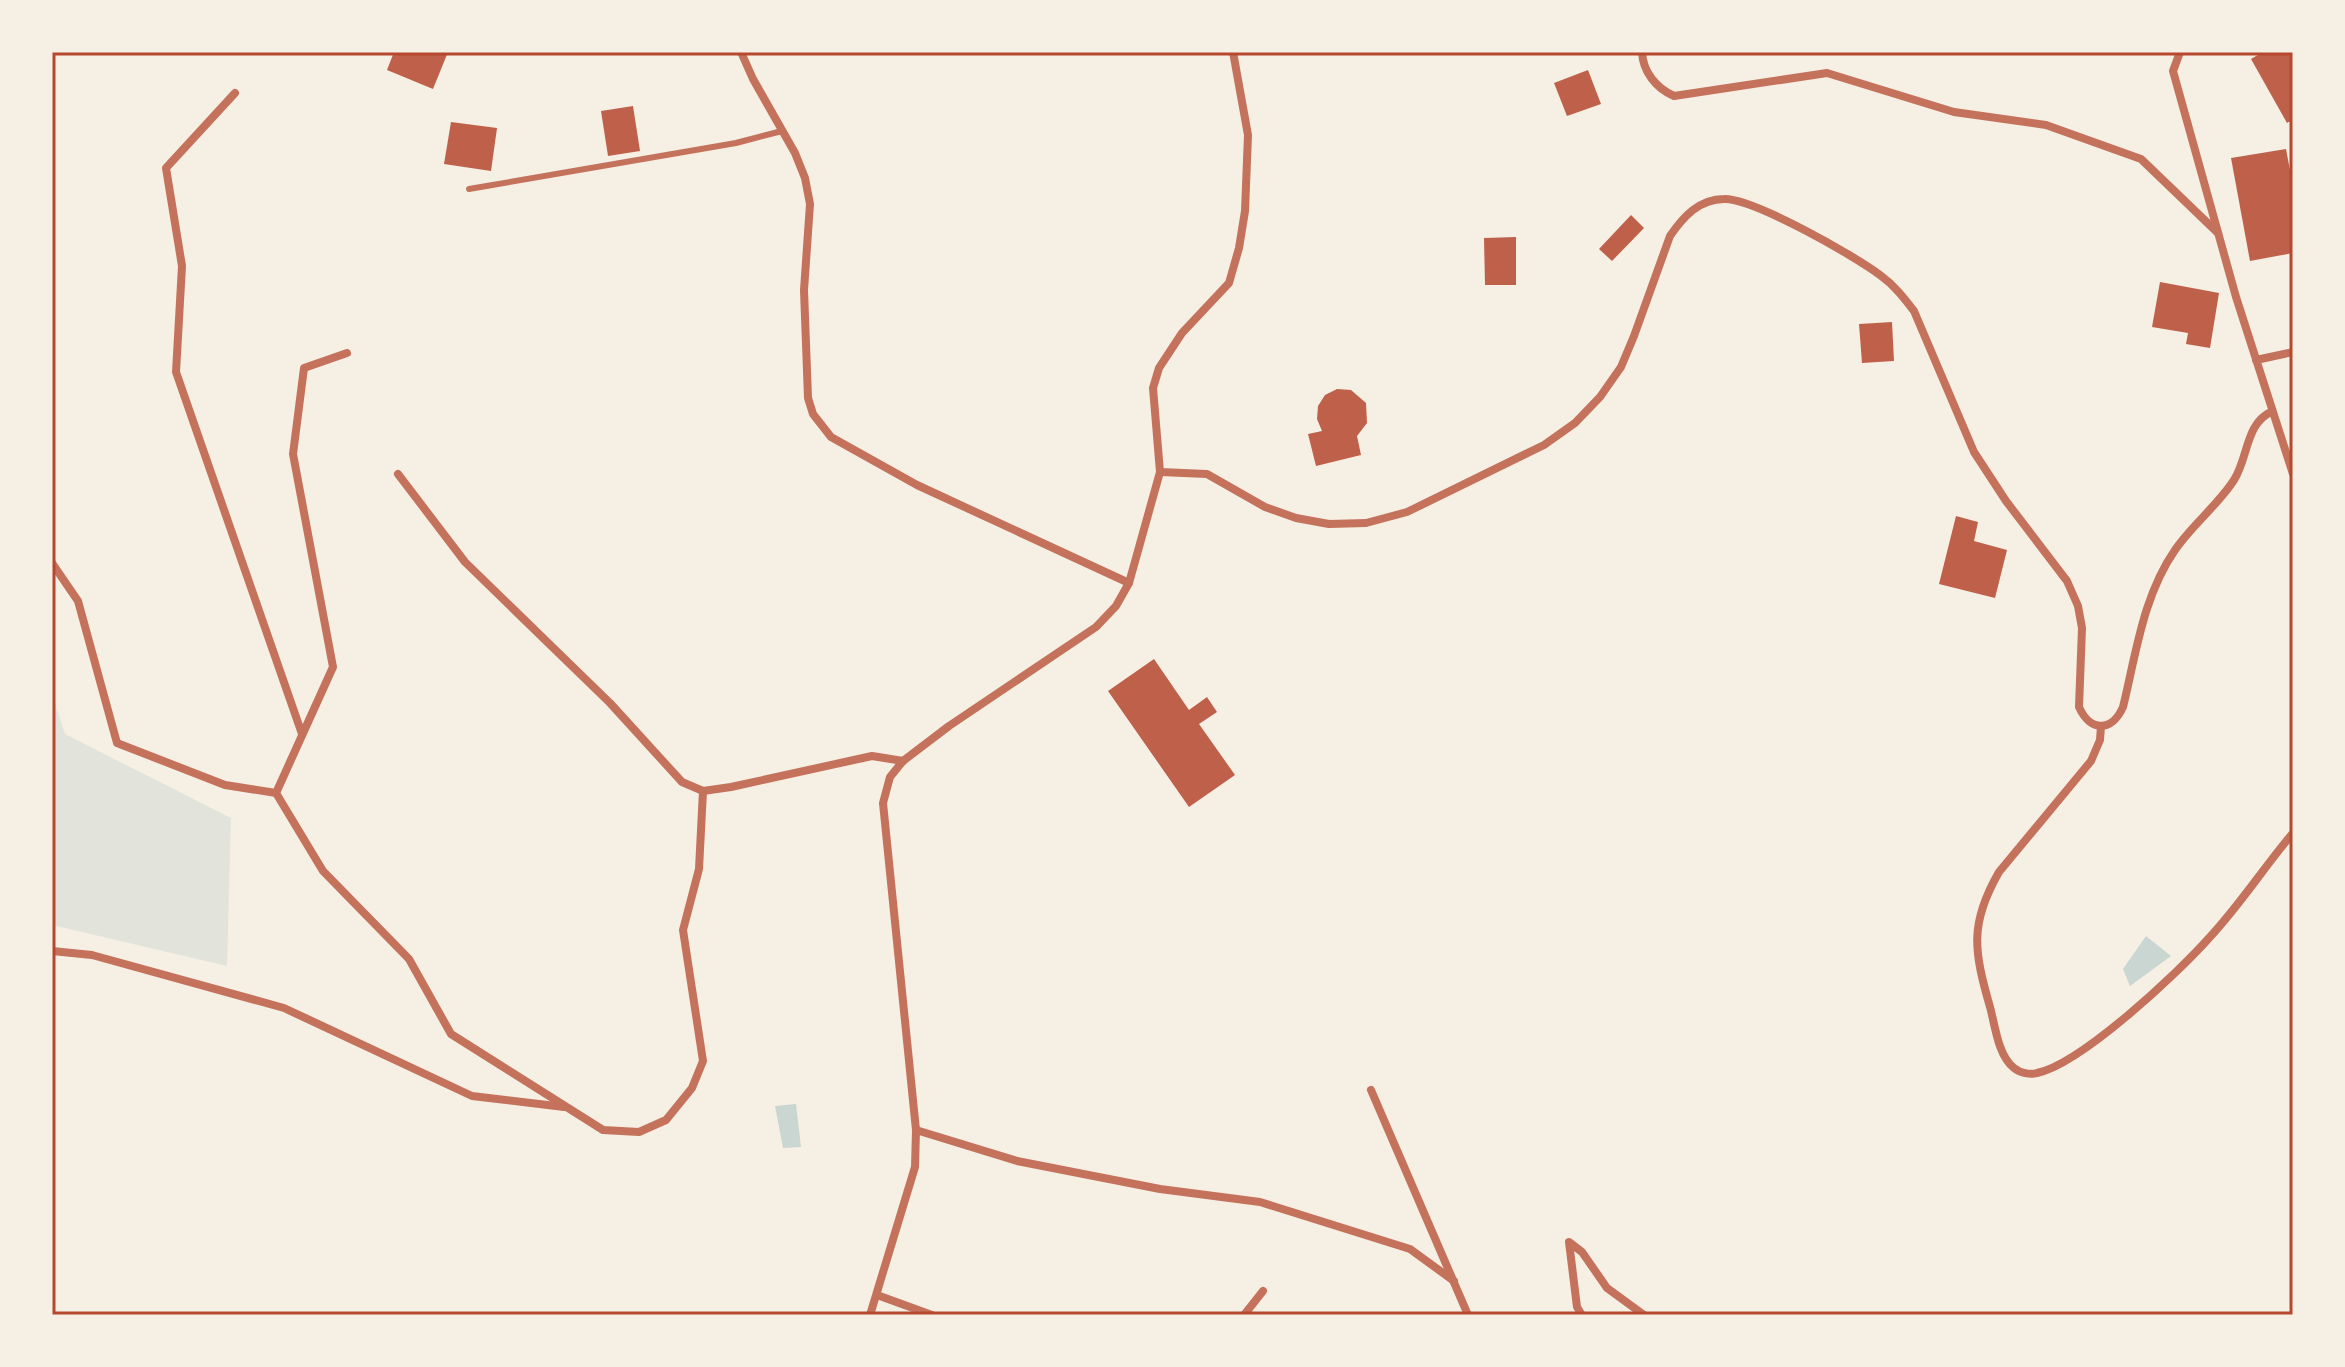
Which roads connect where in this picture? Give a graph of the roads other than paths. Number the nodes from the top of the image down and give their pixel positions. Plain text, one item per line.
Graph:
1 (741, 52) edge
2 (1233, 52) edge
3 (1642, 52) edge
4 (2180, 52) edge
5 (235, 93) dead end
6 (782, 131) junction
7 (469, 189) dead end
8 (2218, 233) junction
9 (2293, 352) edge
10 (347, 353) dead end
11 (2256, 360) junction
12 (2271, 412) junction
13 (1160, 472) junction
14 (398, 474) dead end
15 (2293, 474) edge
16 (52, 563) edge
17 (1129, 583) junction
18 (2101, 726) junction
19 (302, 734) junction
20 (903, 761) junction
21 (703, 791) junction
22 (276, 793) junction
23 (2293, 833) edge
24 (52, 951) edge
25 (1371, 1090) dead end
26 (569, 1108) junction
27 (916, 1130) junction
28 (1454, 1281) junction
29 (1263, 1291) dead end
30 (877, 1295) junction
31 (870, 1315) edge
32 (932, 1315) edge
33 (1244, 1315) edge
34 (1468, 1315) edge
35 (1582, 1315) edge
36 (1644, 1315) edge

1 - 6 street
2 - 13 street
3 - 8 street
4 - 8 street
5 - 19 street
6 - 7 lane
6 - 17 street
8 - 11 street
9 - 11 street
10 - 19 street
11 - 12 street
12 - 15 street
12 - 18 street
13 - 17 street
13 - 18 street
14 - 21 street
16 - 22 street
17 - 20 street
18 - 23 street
19 - 22 street
20 - 21 street
20 - 27 street
21 - 26 street
22 - 26 street
24 - 26 street
25 - 28 street
27 - 28 street
27 - 30 street
28 - 34 street
29 - 33 street
30 - 31 street
30 - 32 street
35 - 36 street

